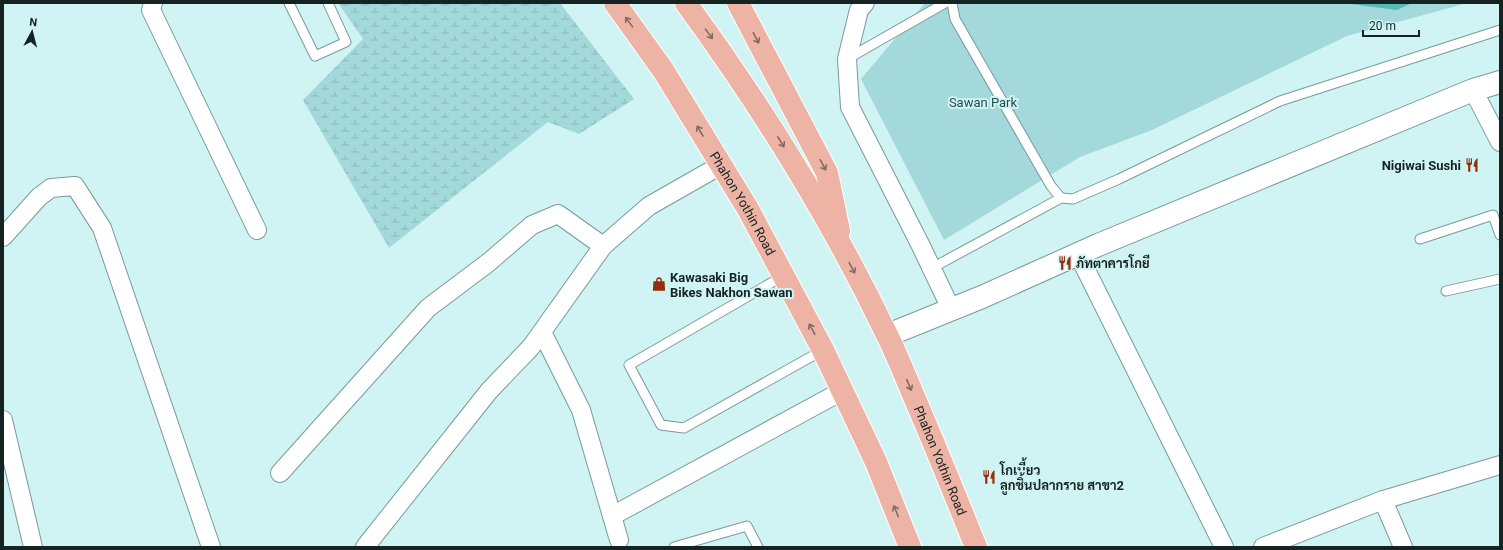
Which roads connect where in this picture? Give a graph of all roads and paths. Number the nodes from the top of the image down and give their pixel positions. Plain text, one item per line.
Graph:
1 (153, 3) edge
2 (289, 3) edge
3 (328, 3) edge
4 (615, 3) edge
5 (686, 3) edge
6 (738, 3) edge
7 (865, 3) edge
8 (945, 3) edge
9 (952, 3) edge
10 (1500, 30) edge
11 (847, 59) junction
12 (1500, 82) edge
13 (1473, 90) junction
14 (1500, 142) edge
15 (721, 165) junction
16 (1061, 198) junction
17 (257, 230) dead end
18 (1500, 235) edge
19 (3, 237) edge
20 (1420, 239) dead end
21 (603, 246) junction
22 (842, 248) junction
23 (1078, 254) junction
24 (932, 268) junction
25 (784, 275) junction
26 (1500, 279) edge
27 (1446, 291) dead end
28 (951, 309) junction
29 (542, 332) junction
30 (888, 335) junction
31 (824, 350) junction
32 (842, 390) junction
33 (3, 420) edge
34 (1500, 464) edge
35 (280, 473) dead end
36 (1383, 500) junction
37 (612, 516) junction
38 (619, 540) dead end
39 (33, 547) edge
40 (211, 547) edge
41 (365, 547) edge
42 (674, 547) edge
43 (758, 547) edge
44 (910, 547) edge
45 (976, 547) edge
46 (1224, 547) edge
47 (1263, 547) edge
48 (1403, 547) edge

1 - 17 street
2 - 3 lane
15 -> 4 main road, Phahon Yothin Road
5 -> 22 main road, Phahon Yothin Road
6 -> 22 main road
7 - 11 street
8 - 11 lane
9 - 16 lane
10 - 16 lane
11 - 24 street
12 - 13 street
13 - 14 street
13 - 23 street
15 - 21 street
15 - 25 main road, Phahon Yothin Road
16 - 24 lane
18 - 20 lane
19 - 40 street
21 - 29 street
21 - 35 street
22 -> 30 main road, Phahon Yothin Road
23 - 28 street
23 - 46 street
24 - 28 street
31 -> 25 main road, Phahon Yothin Road
25 - 31 lane
26 - 27 lane
28 - 30 street
29 - 37 street
29 - 41 street
30 -> 45 main road, Phahon Yothin Road
31 - 32 main road, Phahon Yothin Road
32 - 37 street
44 -> 32 main road, Phahon Yothin Road
33 - 39 street
34 - 36 street
36 - 47 street
36 - 48 street
37 - 38 street
42 - 43 lane

